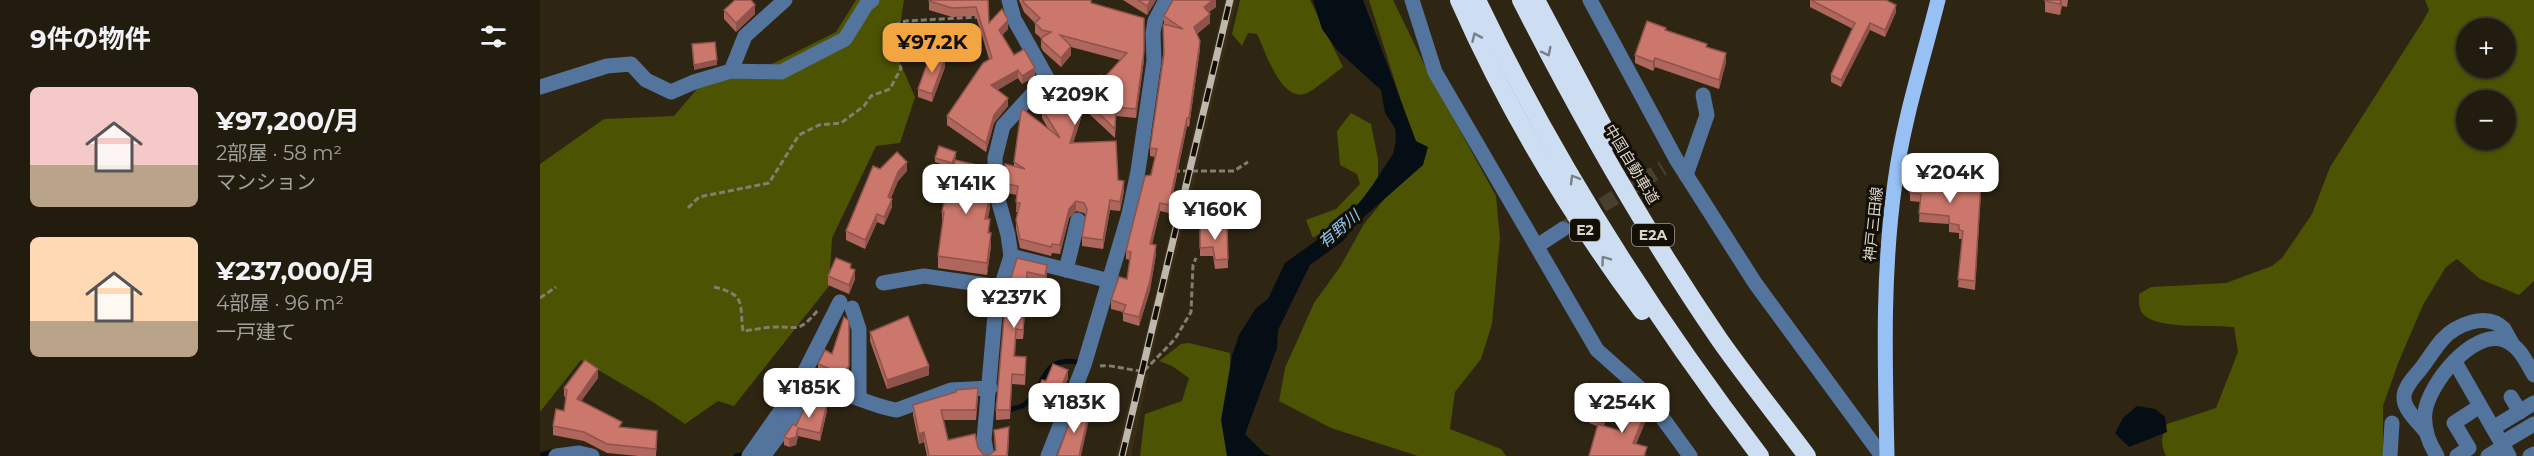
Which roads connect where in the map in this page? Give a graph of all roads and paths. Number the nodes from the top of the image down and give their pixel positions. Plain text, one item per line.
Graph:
1 (785, 0) edge
2 (872, 0) edge
3 (1009, 0) edge
4 (1166, 0) edge
5 (1412, 0) edge
6 (1459, 0) edge
7 (1477, 0) edge
8 (1521, 0) edge
9 (1536, 0) edge
10 (1590, 0) edge
11 (1938, 0) edge
12 (982, 16) edge
13 (731, 71) junction
14 (540, 87) edge
15 (1703, 95) dead end
16 (1676, 159) junction
17 (1663, 168) tunnel mouth
18 (1686, 175) junction
19 (688, 208) dead end
20 (1078, 220) dead end
21 (1563, 229) tunnel mouth
22 (1537, 246) junction
23 (1011, 256) junction
24 (1196, 258) dead end
25 (1066, 270) junction
26 (1110, 281) junction
27 (883, 283) dead end
28 (1000, 286) junction
29 (556, 287) dead end
30 (714, 287) dead end
31 (540, 298) edge
32 (821, 305) dead end
33 (2513, 345) junction
34 (2455, 362) junction
35 (1084, 365) junction
36 (2534, 375) edge
37 (990, 388) junction
38 (860, 397) junction
39 (2511, 397) dead end
40 (2534, 403) edge
41 (2480, 406) junction
42 (2520, 412) junction
43 (1777, 416) junction
44 (2392, 423) dead end
45 (2493, 428) junction
46 (2532, 428) edge
47 (2426, 432) junction
48 (1746, 438) junction
49 (2505, 448) edge
50 (556, 456) edge
51 (592, 456) edge
52 (749, 456) edge
53 (759, 456) edge
54 (987, 456) edge
55 (1048, 456) edge
56 (1690, 456) edge
57 (1760, 456) edge
58 (1807, 456) edge
59 (1882, 456) edge
60 (1887, 456) edge
61 (2390, 456) edge
62 (2437, 456) edge
63 (2457, 456) edge
64 (2488, 456) edge

1 - 13 street
2 - 13 street
3 - 23 street
4 - 26 street
5 - 22 street
48 -> 6 highway, E2
48 -> 7 highway, E2A
8 -> 43 highway, 中国自動車道 / E2A
9 - 43 highway
10 - 16 street
11 - 60 main road, 神戸三田線
12 - 19 path
13 - 14 street
15 - 18 street
16 - 17 street
16 - 18 street
18 - 59 street
20 - 25 street
21 - 22 street
22 - 56 street
23 - 25 street
23 - 28 street
24 - 35 path
25 - 26 street
26 - 35 street
27 - 28 street
28 - 37 street
29 - 31 path
30 - 32 path
33 - 34 street
33 - 36 street
33 - 47 street
34 - 41 street
34 - 47 street
35 - 55 street
37 - 38 street
37 - 54 street
38 - 52 street
38 - 53 street
39 - 42 street
40 - 42 street
41 - 45 street
41 - 63 street
42 - 45 street
43 - 58 highway, 中国自動車道 / E2A
44 - 61 street
45 - 49 street
46 - 49 street
47 - 62 street
48 - 57 highway, E2A
49 - 64 street
50 - 51 street

